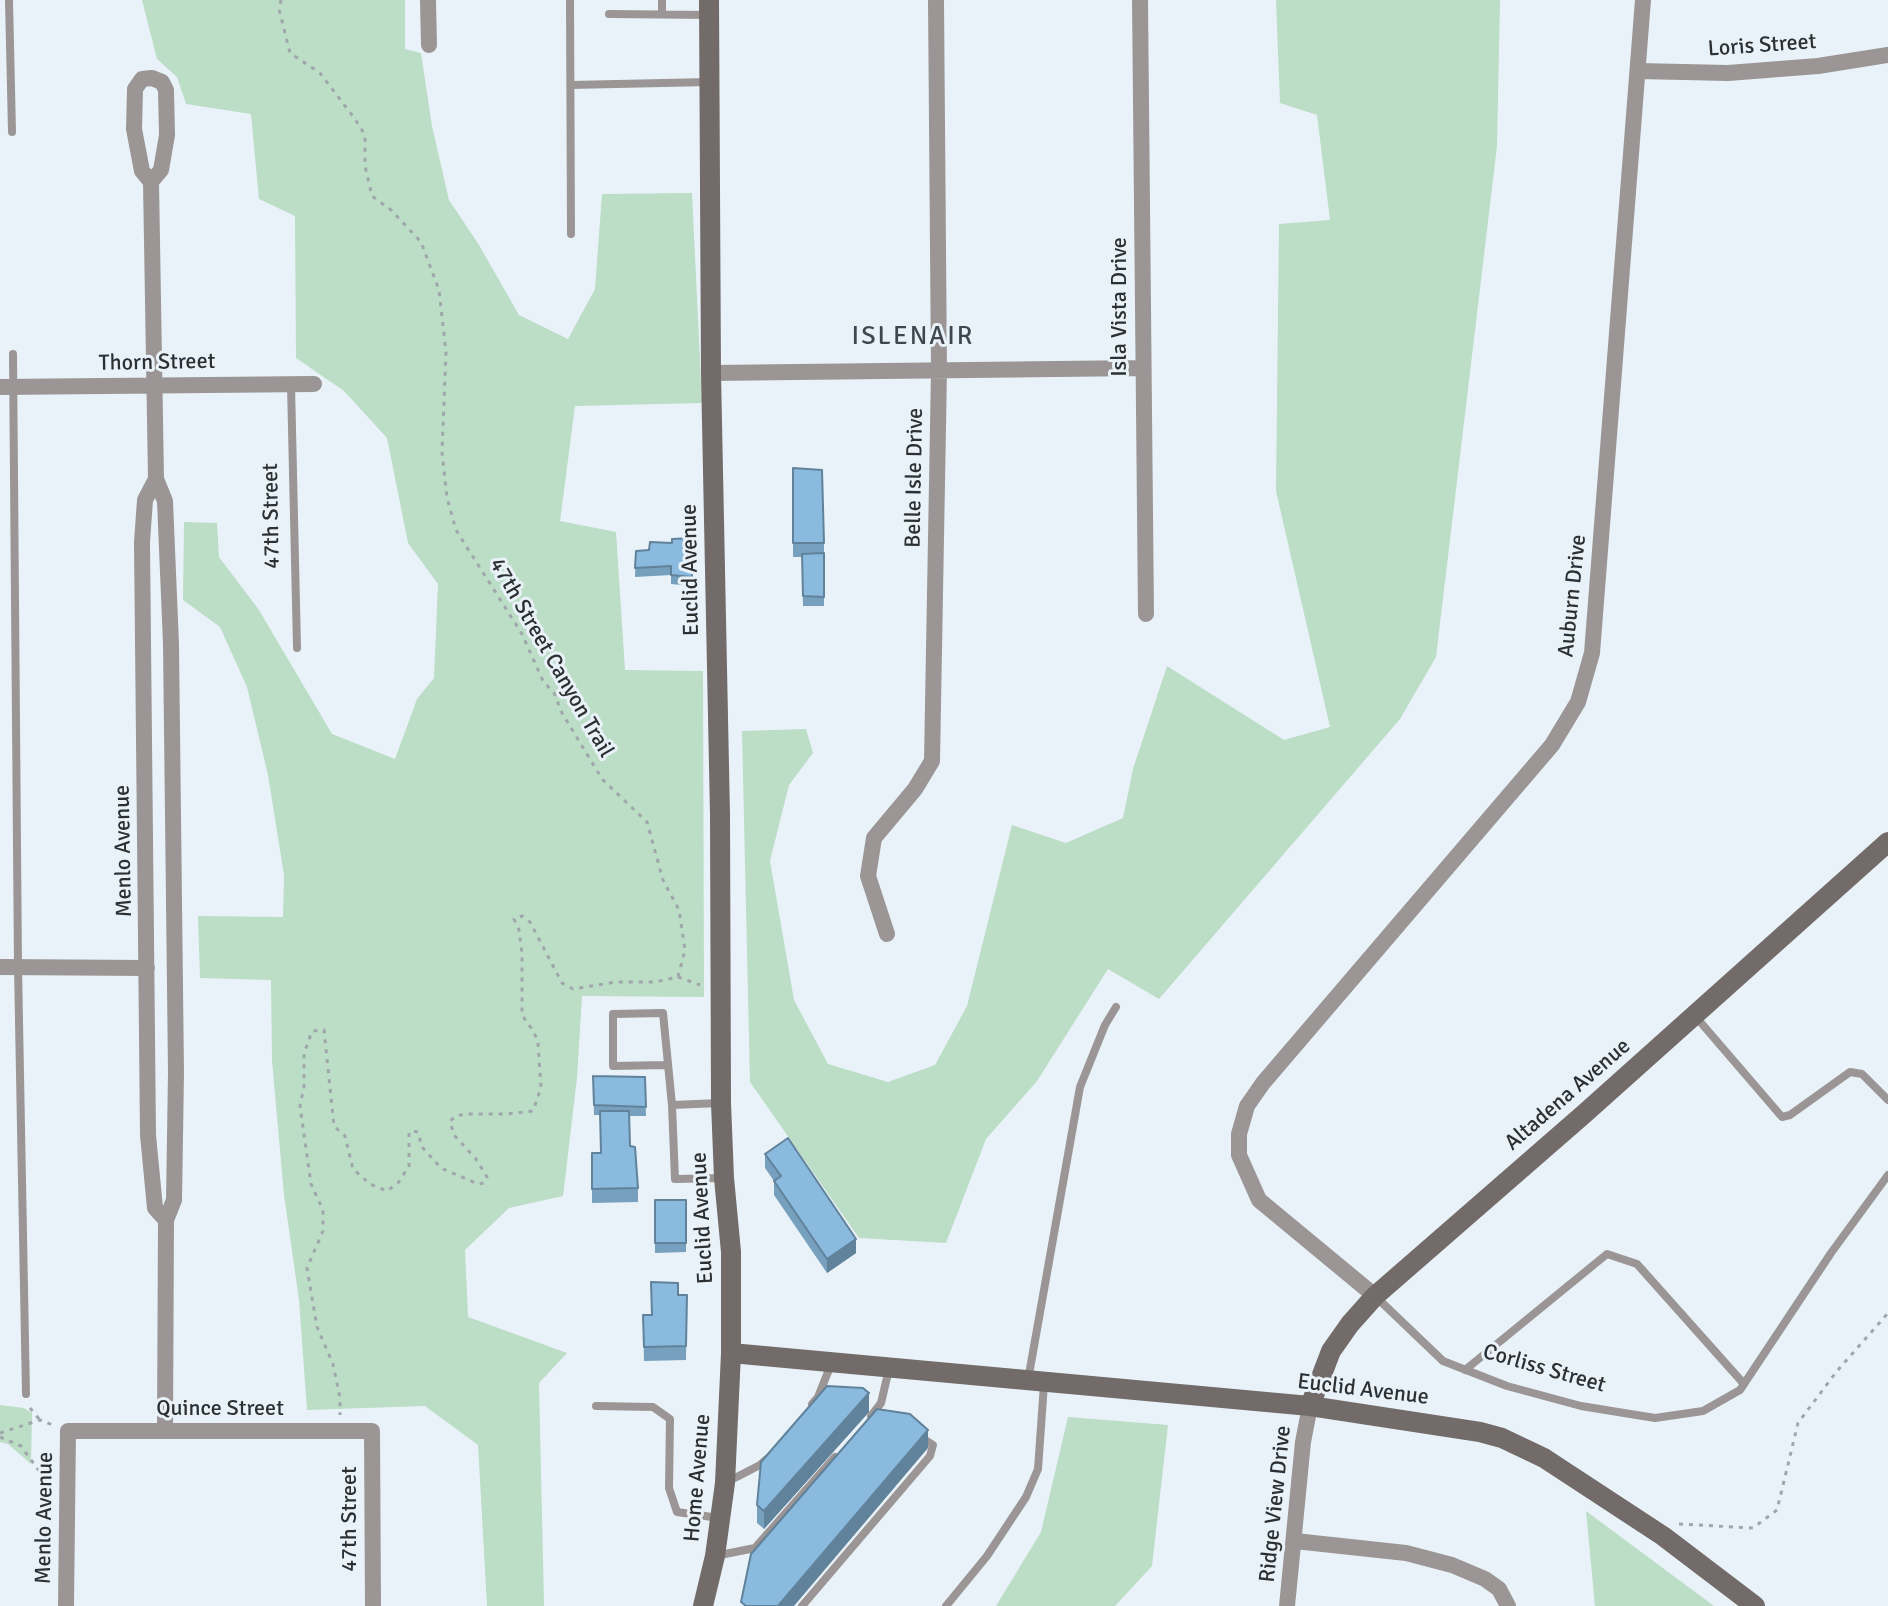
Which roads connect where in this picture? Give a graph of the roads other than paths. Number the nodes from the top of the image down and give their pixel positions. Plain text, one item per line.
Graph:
1 (9, 0) edge
2 (428, 0) edge
3 (570, 0) edge
4 (662, 0) edge
5 (936, 0) edge
6 (1140, 0) edge
7 (1643, 0) edge
8 (710, 7) edge
9 (609, 14) dead end
10 (662, 14) junction
11 (429, 45) dead end
12 (1888, 55) edge
13 (1638, 71) junction
14 (710, 82) junction
15 (571, 85) junction
16 (12, 132) dead end
17 (151, 182) junction
18 (571, 234) dead end
19 (13, 354) dead end
20 (1142, 368) junction
21 (939, 371) junction
22 (711, 373) junction
23 (291, 384) junction
24 (314, 384) dead end
25 (154, 385) junction
26 (7, 386) edge
27 (156, 479) junction
28 (1146, 614) dead end
29 (297, 648) dead end
30 (1888, 842) edge
31 (887, 934) dead end
32 (0, 967) edge
33 (18, 967) junction
34 (147, 968) junction
35 (1116, 1007) dead end
36 (1694, 1015) junction
37 (666, 1065) junction
38 (1263, 1083) joint
39 (1888, 1100) edge
40 (721, 1103) junction
41 (672, 1105) junction
42 (1888, 1175) edge
43 (724, 1178) junction
44 (166, 1220) junction
45 (1375, 1296) junction
46 (731, 1353) junction
47 (832, 1362) junction
48 (889, 1368) junction
49 (1465, 1370) junction
50 (1036, 1381) junction
51 (1744, 1384) junction
52 (26, 1394) road end
53 (596, 1406) dead end
54 (1310, 1406) junction
55 (808, 1409) edge
56 (871, 1416) junction
57 (885, 1419) edge
58 (861, 1428) edge
59 (68, 1431) joint
60 (165, 1431) junction
61 (372, 1431) joint
62 (912, 1431) edge
63 (779, 1445) edge
64 (839, 1452) edge
65 (725, 1483) junction
66 (720, 1518) junction
67 (1295, 1541) junction
68 (715, 1556) junction
69 (66, 1606) edge
70 (373, 1606) edge
71 (703, 1606) edge
72 (802, 1606) edge
73 (946, 1606) edge
74 (1287, 1606) edge
75 (1508, 1606) edge
76 (1755, 1606) edge

1 - 16 lane
2 - 11 street
3 - 15 lane
4 - 10 lane
5 - 21 street, Belle Isle Drive
6 - 20 street, Isla Vista Drive
7 - 13 street, Auburn Drive
8 - 10 lane
8 - 14 main road, Euclid Avenue
9 - 10 lane
12 - 13 street, Loris Street
13 - 38 street, Auburn Drive
14 - 15 lane
14 - 22 main road, Euclid Avenue
15 - 18 lane
17 - 17 street, Menlo Avenue
17 - 25 street, Menlo Avenue
19 - 26 lane
20 - 21 street
20 - 28 street, Isla Vista Drive
21 - 22 street
21 - 31 street, Belle Isle Drive
22 - 40 main road, Euclid Avenue
23 - 24 street, Thorn Street
23 - 25 street, Thorn Street
23 - 29 lane, 47th Street
25 - 26 street, Thorn Street
25 - 27 street, Menlo Avenue
26 - 33 lane
27 - 34 street, Menlo Avenue
27 - 44 street, Menlo Avenue
30 - 36 main road, Altadena Avenue
32 - 33 street
33 - 34 street
33 - 52 lane
34 - 44 street, Menlo Avenue
35 - 50 lane
36 - 39 lane
36 - 45 main road, Altadena Avenue
37 - 37 lane
37 - 41 lane
38 - 45 street, Corliss Street
40 - 41 lane
40 - 43 main road, Euclid Avenue
41 - 43 lane
42 - 51 lane, Corliss Street
43 - 46 main road, Euclid Avenue
44 - 60 street, Menlo Avenue
45 - 49 lane, Corliss Street
45 - 54 main road, Altadena Avenue
46 - 47 main road, Euclid Avenue
46 - 65 main road, Home Avenue
47 - 48 main road, Euclid Avenue
47 - 55 lane
48 - 50 main road, Euclid Avenue
48 - 56 lane
49 - 51 lane, Corliss Street
49 - 51 lane
50 - 54 main road, Euclid Avenue
50 - 73 lane
53 - 66 lane
54 - 67 street, Ridge View Drive
54 - 76 main road, Euclid Avenue
56 - 57 lane
56 - 58 lane
59 - 60 street, Quince Street
59 - 69 street, Menlo Avenue
60 - 61 street, Quince Street
61 - 70 street, 47th Street
62 - 72 lane
63 - 65 lane
64 - 68 lane
65 - 66 main road, Home Avenue
66 - 68 main road, Home Avenue
67 - 74 street, Ridge View Drive
67 - 75 street
68 - 71 main road, Home Avenue

